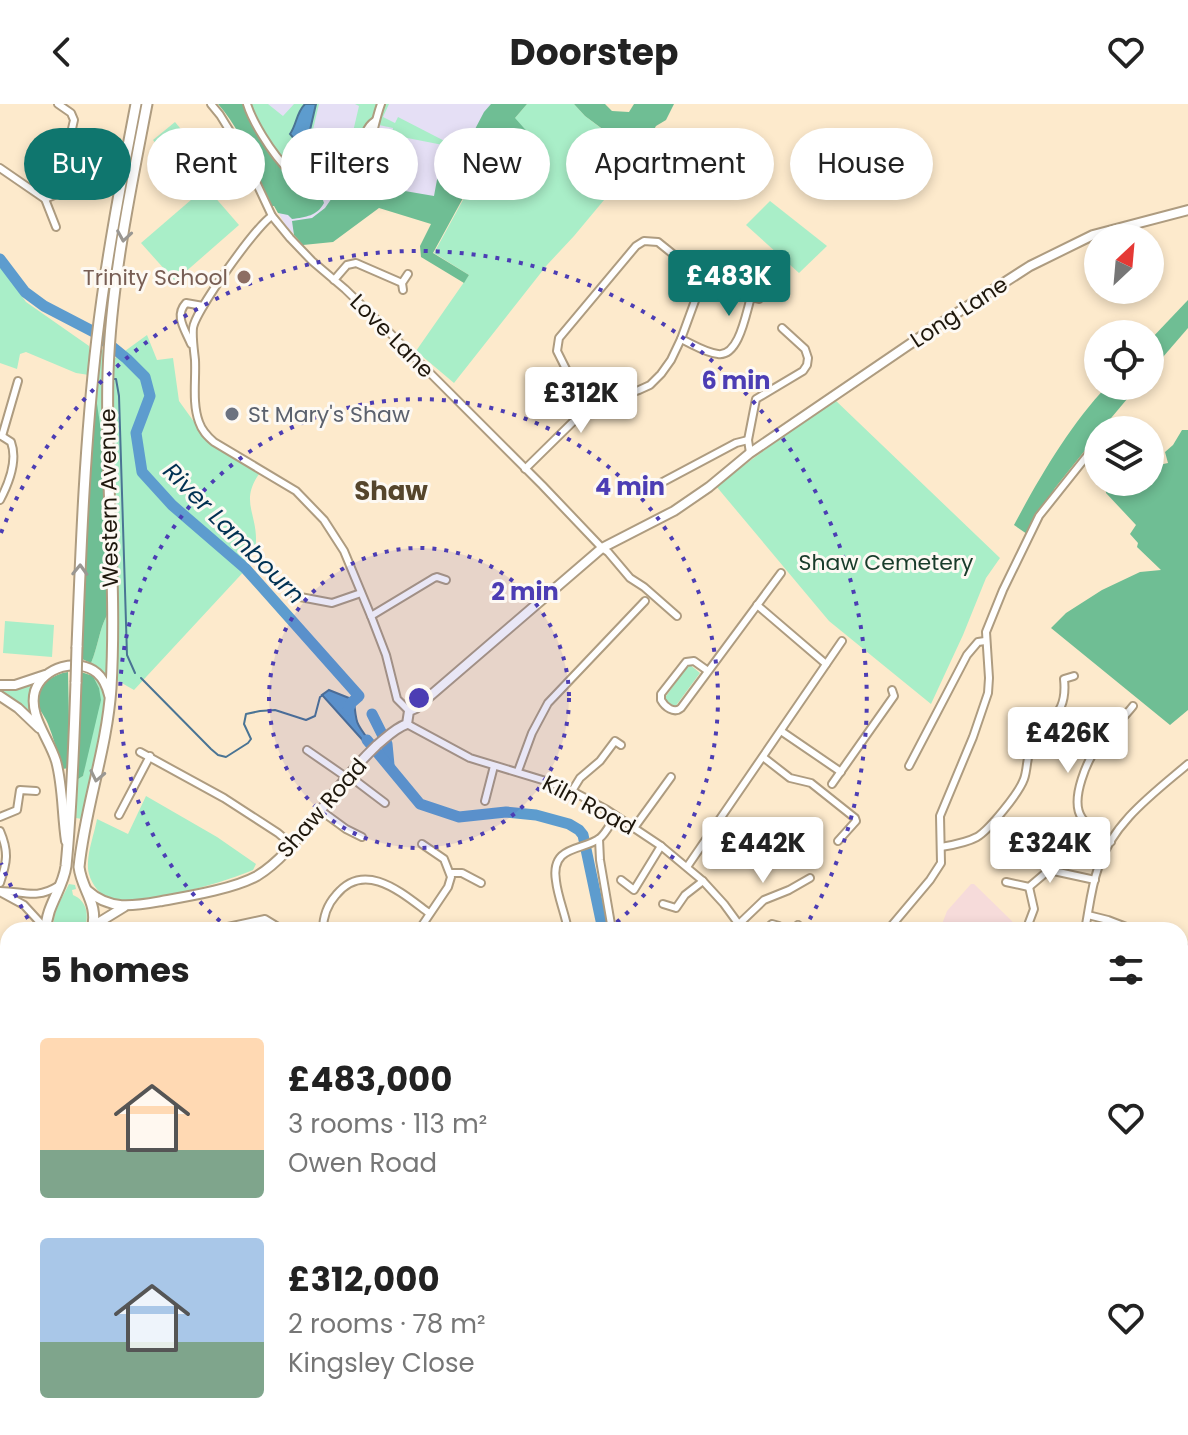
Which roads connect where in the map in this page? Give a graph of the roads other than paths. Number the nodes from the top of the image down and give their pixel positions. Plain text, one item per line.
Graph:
1 (58, 104) edge
2 (136, 104) edge
3 (147, 104) edge
4 (211, 104) edge
5 (247, 104) edge
6 (381, 104) edge
7 (72, 128) edge
8 (0, 168) edge
9 (24, 185) edge
10 (45, 200) edge
11 (1188, 210) edge
12 (272, 216) junction
13 (56, 227) dead end
14 (408, 274) dead end
15 (717, 276) dead end
16 (334, 280) junction
17 (699, 281) junction
18 (759, 299) dead end
19 (203, 306) junction
20 (782, 328) dead end
21 (802, 332) dead end
22 (681, 339) junction
23 (796, 340) junction
24 (194, 351) junction
25 (18, 381) dead end
26 (586, 409) junction
27 (1, 436) edge
28 (748, 440) junction
29 (750, 453) junction
30 (1084, 460) edge
31 (525, 469) junction
32 (644, 492) dead end
33 (0, 500) edge
34 (602, 548) junction
35 (781, 573) dead end
36 (446, 580) dead end
37 (361, 593) junction
38 (295, 596) dead end
39 (645, 601) dead end
40 (757, 605) junction
41 (371, 616) junction
42 (677, 616) dead end
43 (842, 641) dead end
44 (985, 641) junction
45 (826, 664) junction
46 (708, 671) junction
47 (45, 675) junction
48 (1074, 676) dead end
49 (0, 685) edge
50 (896, 694) dead end
51 (0, 696) edge
52 (110, 699) junction
53 (1133, 706) dead end
54 (409, 711) junction
55 (407, 724) junction
56 (42, 731) junction
57 (781, 731) junction
58 (621, 745) dead end
59 (307, 750) dead end
60 (140, 752) dead end
61 (150, 756) junction
62 (763, 757) junction
63 (1188, 764) edge
64 (494, 766) junction
65 (909, 766) dead end
66 (518, 771) junction
67 (841, 772) junction
68 (347, 776) junction
69 (671, 777) dead end
70 (832, 784) dead end
71 (36, 791) dead end
72 (572, 791) junction
73 (485, 801) dead end
74 (385, 803) dead end
75 (320, 810) junction
76 (119, 815) dead end
77 (0, 817) edge
78 (615, 817) junction
79 (634, 828) junction
80 (0, 831) edge
81 (362, 837) dead end
82 (597, 840) junction
83 (838, 841) dead end
84 (1111, 842) junction
85 (422, 844) dead end
86 (292, 845) junction
87 (67, 846) junction
88 (661, 846) junction
89 (1033, 846) dead end
90 (941, 847) junction
91 (687, 867) junction
92 (1049, 870) junction
93 (450, 873) junction
94 (810, 878) dead end
95 (621, 880) dead end
96 (1095, 880) junction
97 (703, 881) junction
98 (1006, 882) dead end
99 (0, 883) edge
100 (481, 883) dead end
101 (61, 884) junction
102 (1029, 887) junction
103 (87, 890) junction
104 (0, 891) edge
105 (663, 904) dead end
106 (125, 907) junction
107 (429, 913) junction
108 (1088, 915) junction
109 (39, 922) edge
110 (47, 922) edge
111 (93, 922) edge
112 (102, 922) edge
113 (324, 922) edge
114 (424, 922) edge
115 (566, 922) edge
116 (611, 922) edge
117 (737, 922) edge
118 (745, 922) edge
119 (895, 922) edge
120 (1029, 922) edge
121 (1087, 922) edge
122 (1113, 922) edge

1 - 7 street
87 -> 2 highway, Western Avenue, bridge
3 -> 52 highway, Western Avenue
4 - 12 street, Love Lane
5 - 6 street
8 - 9 street
10 - 13 street
11 - 29 main road, Long Lane
12 - 16 street, Love Lane
12 - 19 street
14 - 16 street
15 - 17 street
16 - 31 street, Love Lane
17 - 22 street
17 - 26 street
18 - 22 street
19 - 24 street
19 - 24 street
20 - 23 street
21 - 23 street
22 - 26 street
23 - 28 street
24 - 37 street
25 - 27 street
26 - 31 street
27 - 33 street
28 - 29 street
28 - 32 street
29 - 34 main road, Long Lane
30 - 44 street
31 - 34 street, Love Lane
34 - 42 street, Love Lane
34 - 54 main road, Long Lane
35 - 40 street
36 - 41 street
37 - 38 street
37 - 41 street
39 - 66 street
40 - 45 street
40 - 46 street
41 - 54 street
43 - 45 street
44 - 65 street
44 - 90 street
45 - 57 street
46 - 46 street
47 - 49 main road
47 - 52 main road
47 - 56 main road
48 - 90 street
50 - 67 street
51 - 56 main road
52 -> 103 highway, Western Avenue
53 - 84 street
54 - 55 main road
55 - 64 street, Kiln Road
55 - 68 main road, Shaw Road
56 - 87 main road
57 - 62 street
57 - 67 street
58 - 72 street
59 - 68 street
60 - 61 street
61 - 76 street
61 - 86 street
62 - 83 street
62 - 91 street
63 - 84 street
64 - 66 street, Kiln Road
64 - 73 street
66 - 72 street, Kiln Road
67 - 70 street
68 - 74 street
68 - 75 main road, Shaw Road
69 - 79 street
71 - 77 street
72 - 78 street, Kiln Road
75 - 81 street
75 - 86 main road, Shaw Road
78 - 79 street, Kiln Road
78 - 82 street
79 - 88 street, Kiln Road
80 - 99 street
82 - 115 street
82 - 116 street
84 - 96 street
85 - 93 street
86 - 106 main road, Shaw Road
87 - 101 highway, Western Avenue
88 - 91 street, Kiln Road
88 - 95 street
89 - 92 street
90 - 119 street
91 - 97 street, Kiln Road
92 - 96 street
92 - 102 street
93 - 100 street
93 - 107 street
94 - 118 street
96 - 108 street
97 - 105 street
97 - 117 street, Kiln Road
98 - 102 street
101 - 104 street
101 - 110 highway, Western Avenue
102 - 120 street
103 - 106 main road
103 - 111 highway, Western Avenue
104 - 109 street
106 - 112 main road, Shaw Road
107 - 113 street
107 - 114 street
108 - 121 street
108 - 122 street

